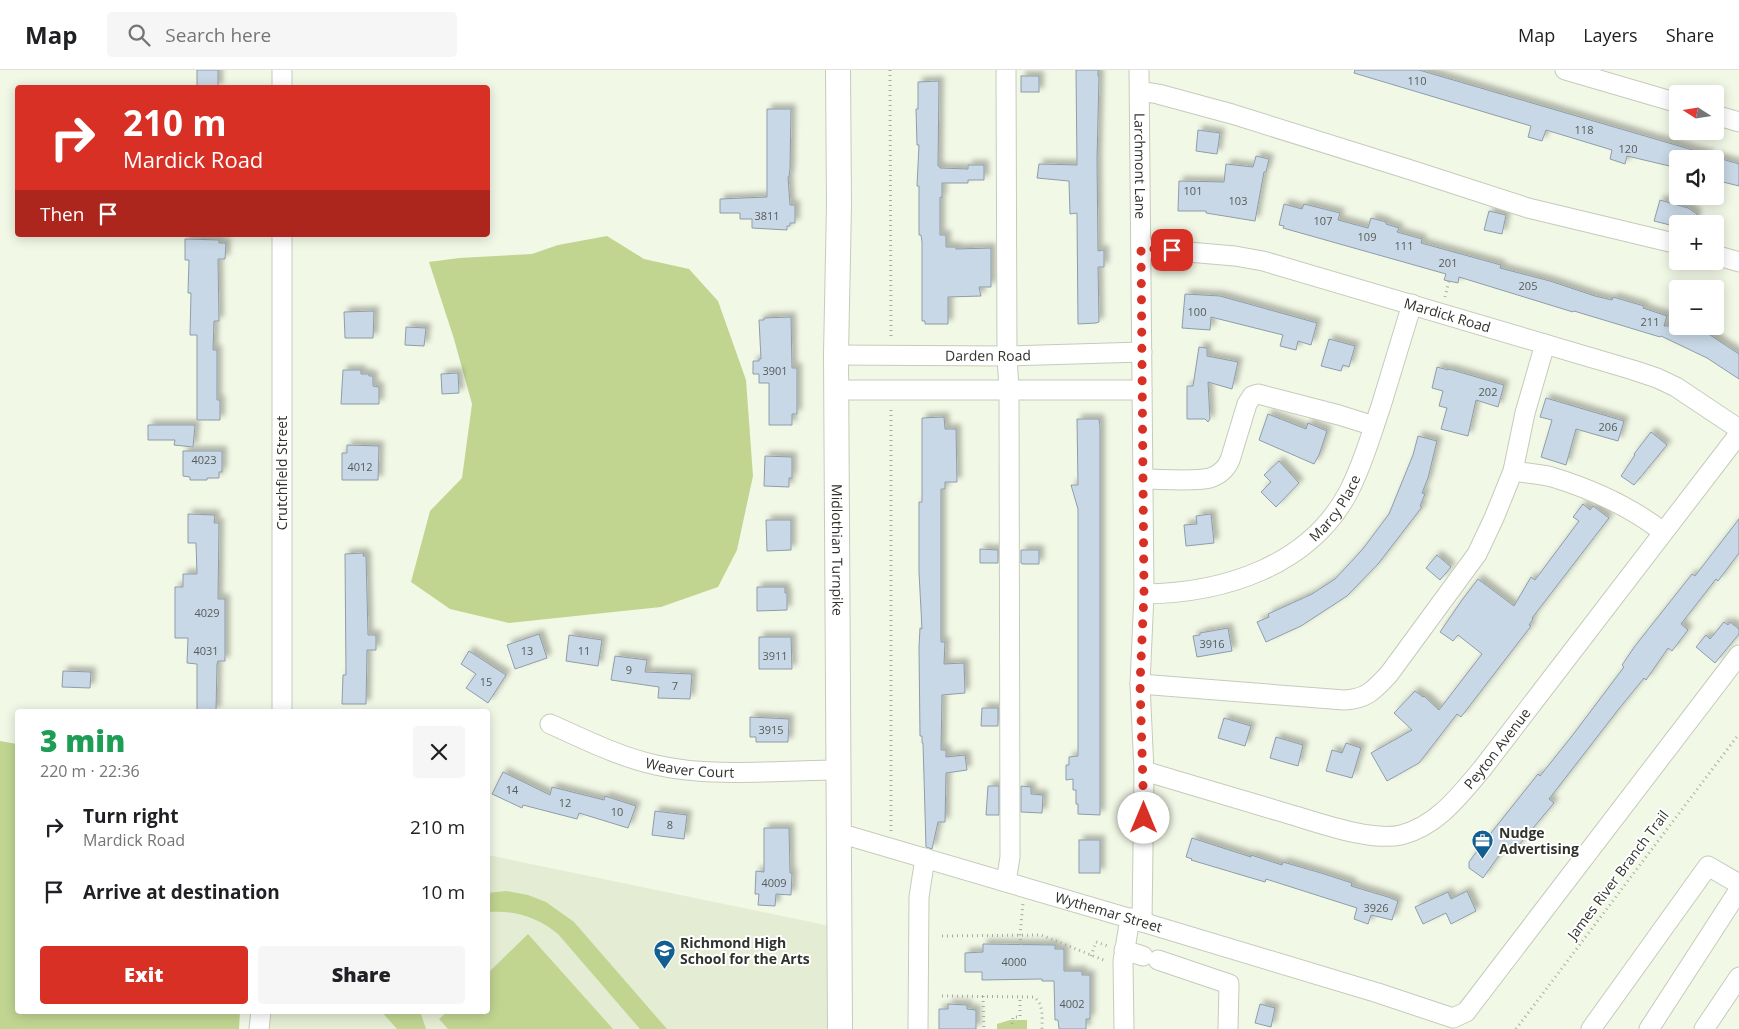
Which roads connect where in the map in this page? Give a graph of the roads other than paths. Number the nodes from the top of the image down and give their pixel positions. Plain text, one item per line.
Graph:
1 (282, 70) edge
2 (838, 70) edge
3 (1006, 70) edge
4 (1139, 70) edge
5 (1565, 70) edge
6 (282, 85) edge
7 (1140, 91) junction
8 (1669, 100) edge
9 (1724, 117) edge
10 (1739, 122) edge
11 (282, 237) edge
12 (1669, 242) edge
13 (1141, 248) junction
14 (1724, 258) edge
15 (1739, 262) edge
16 (1412, 304) junction
17 (1546, 344) junction
18 (1142, 352) junction
19 (836, 355) junction
20 (1007, 356) junction
21 (1010, 389) junction
22 (837, 390) junction
23 (1142, 390) junction
24 (1374, 426) junction
25 (1739, 429) edge
26 (1739, 434) edge
27 (1513, 471) junction
28 (1143, 478) junction
29 (1663, 532) junction
30 (1144, 594) junction
31 (1739, 655) edge
32 (1140, 684) junction
33 (282, 709) edge
34 (550, 724) dead end
35 (838, 770) junction
36 (1144, 771) junction
37 (839, 833) junction
38 (925, 858) junction
39 (1006, 882) junction
40 (1739, 884) edge
41 (1739, 890) edge
42 (1136, 920) junction
43 (1118, 949) junction
44 (1739, 977) edge
45 (261, 1014) edge
46 (259, 1029) edge
47 (840, 1029) edge
48 (918, 1029) edge
49 (1124, 1029) edge
50 (1228, 1029) edge
51 (1591, 1029) edge
52 (1649, 1029) edge
53 (1704, 1029) edge

1 - 6 street
2 - 19 main road, Midlothian Turnpike
3 - 20 street
4 - 7 street, Larchmont Lane
5 - 8 street
7 - 12 street
7 - 13 street, Larchmont Lane
9 - 10 street
11 - 33 street, Crutchfield Street
13 - 16 street, Mardick Road
13 - 18 street, Larchmont Lane
14 - 15 street
16 - 17 street, Mardick Road
16 - 24 street, Marcy Place
17 - 25 street, Mardick Road
17 - 27 street
18 - 20 street, Darden Road
18 - 23 street, Larchmont Lane
19 - 20 street, Darden Road
19 - 22 main road, Midlothian Turnpike
20 - 21 street
21 - 22 street
21 - 23 street
21 - 39 street
22 - 35 main road, Midlothian Turnpike
23 - 28 street, Larchmont Lane
24 - 28 street
24 - 30 street, Marcy Place
26 - 29 street, Peyton Avenue
27 - 29 street
27 - 32 street
28 - 30 street, Larchmont Lane
29 - 36 street, Peyton Avenue
30 - 32 street, Larchmont Lane
31 - 42 street, Wythemar Street
32 - 36 street, Larchmont Lane
34 - 35 street, Weaver Court
35 - 37 main road, Midlothian Turnpike
36 - 42 street, Larchmont Lane
37 - 38 street, Wythemar Street
37 - 47 main road, Midlothian Turnpike
38 - 39 street, Wythemar Street
38 - 48 street
39 - 42 street, Wythemar Street
40 - 51 street
41 - 52 street
42 - 43 street, Larchmont Lane
43 - 49 street, Larchmont Lane
43 - 50 street
44 - 53 street
45 - 46 street

